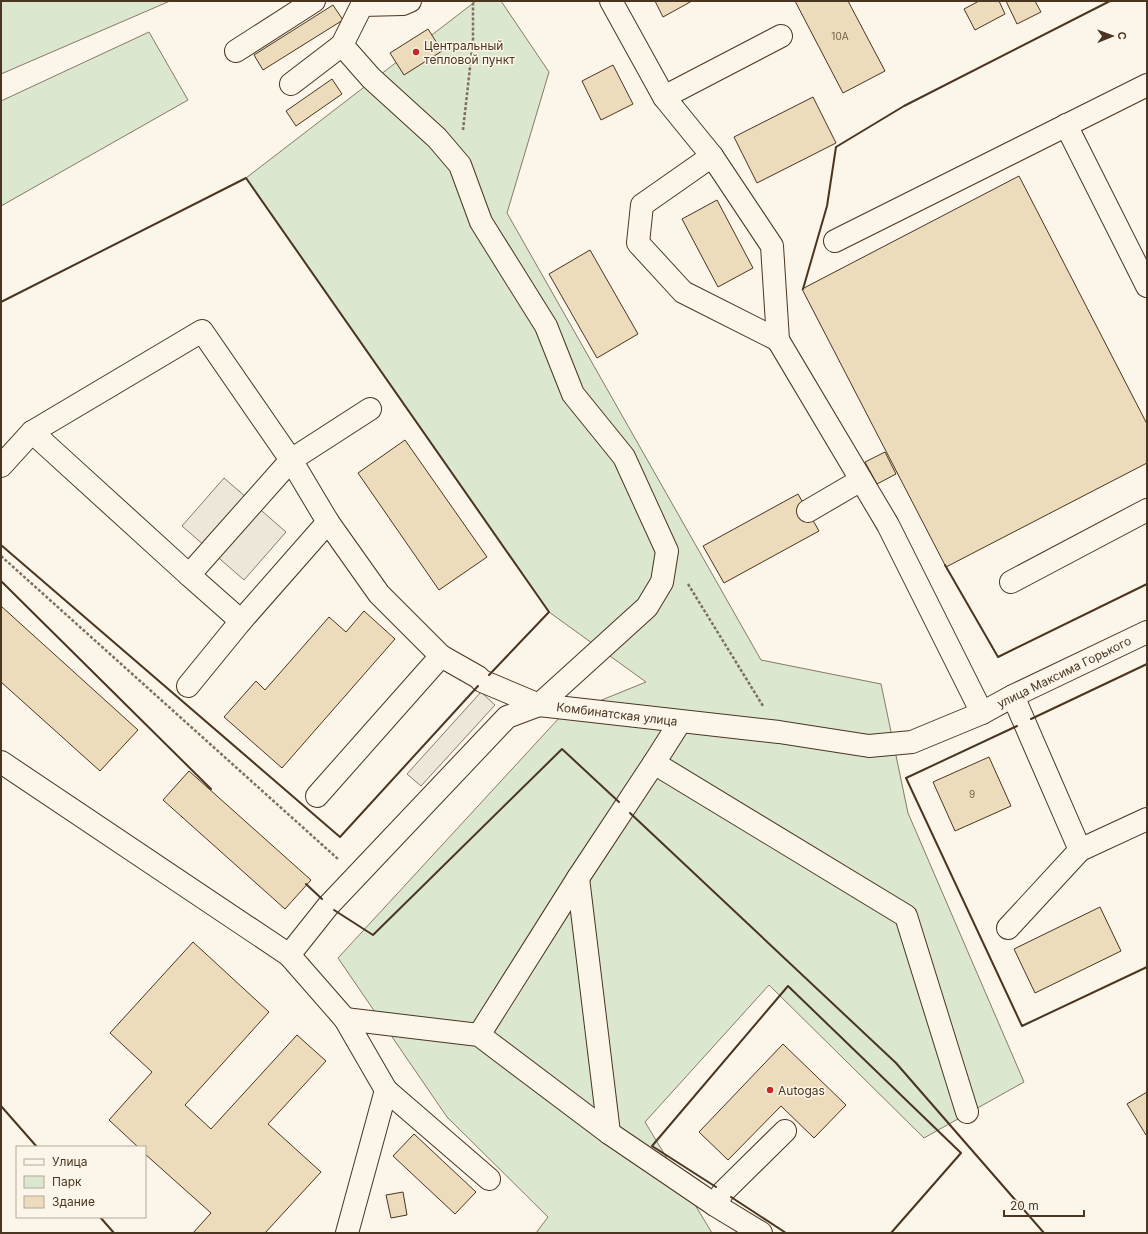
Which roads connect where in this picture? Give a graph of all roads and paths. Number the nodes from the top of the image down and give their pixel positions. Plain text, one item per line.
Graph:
1 (314, 1) edge
2 (410, 1) edge
3 (473, 1) edge
4 (611, 1) edge
5 (360, 3) edge
6 (781, 36) dead end
7 (342, 45) junction
8 (236, 51) dead end
9 (291, 84) dead end
10 (1147, 85) edge
11 (664, 97) junction
12 (1066, 125) junction
13 (712, 156) junction
14 (460, 165) junction
15 (835, 241) dead end
16 (1147, 286) edge
17 (778, 340) junction
18 (370, 408) dead end
19 (32, 432) junction
20 (290, 460) junction
21 (1, 466) edge
22 (861, 480) junction
23 (1147, 510) edge
24 (808, 511) dead end
25 (328, 522) junction
26 (667, 551) junction
27 (1, 556) edge
28 (189, 575) junction
29 (1011, 582) dead end
30 (241, 621) junction
31 (1147, 632) edge
32 (441, 656) junction
33 (188, 686) dead end
34 (1013, 696) junction
35 (539, 705) junction
36 (982, 712) junction
37 (680, 722) junction
38 (779, 732) junction
39 (1, 762) edge
40 (654, 763) junction
41 (317, 796) dead end
42 (1147, 819) edge
43 (1080, 850) junction
44 (357, 875) junction
45 (578, 878) junction
46 (1008, 928) dead end
47 (289, 955) junction
48 (345, 1019) junction
49 (479, 1035) junction
50 (386, 1090) junction
51 (967, 1112) dead end
52 (785, 1131) dead end
53 (609, 1133) junction
54 (488, 1180) dead end
55 (715, 1205) junction
56 (347, 1233) edge
57 (761, 1233) edge

1 - 8 street
2 - 5 street
3 - 14 path
4 - 11 street
5 - 7 street
6 - 11 street
7 - 9 street
7 - 14 street
10 - 12 street
11 - 13 street
12 - 15 street
12 - 16 street
13 - 17 street
13 - 17 street
14 - 26 street
17 - 22 street
18 - 20 street
19 - 20 street
19 - 21 street
19 - 28 street
20 - 25 street
20 - 28 street
22 - 24 street
22 - 36 street
23 - 29 street
25 - 30 street
25 - 32 street
26 - 35 street
26 - 38 path
27 - 44 path
28 - 30 street
30 - 33 street
31 - 34 street, улица Максима Горького
32 - 35 street
32 - 41 street
34 - 36 street, улица Максима Горького
34 - 43 street
35 - 37 street, Комбинатская улица
35 - 44 street, Комбинатская улица
36 - 38 street, Комбинатская улица
37 - 38 street, Комбинатская улица
37 - 40 street
39 - 47 street
40 - 45 street
40 - 51 street
42 - 43 street
43 - 46 street
44 - 47 street, Комбинатская улица
45 - 49 street
45 - 53 street
47 - 48 street
48 - 49 street
48 - 50 street
49 - 53 street
50 - 54 street
50 - 56 street
52 - 55 street
53 - 55 street
55 - 57 street

